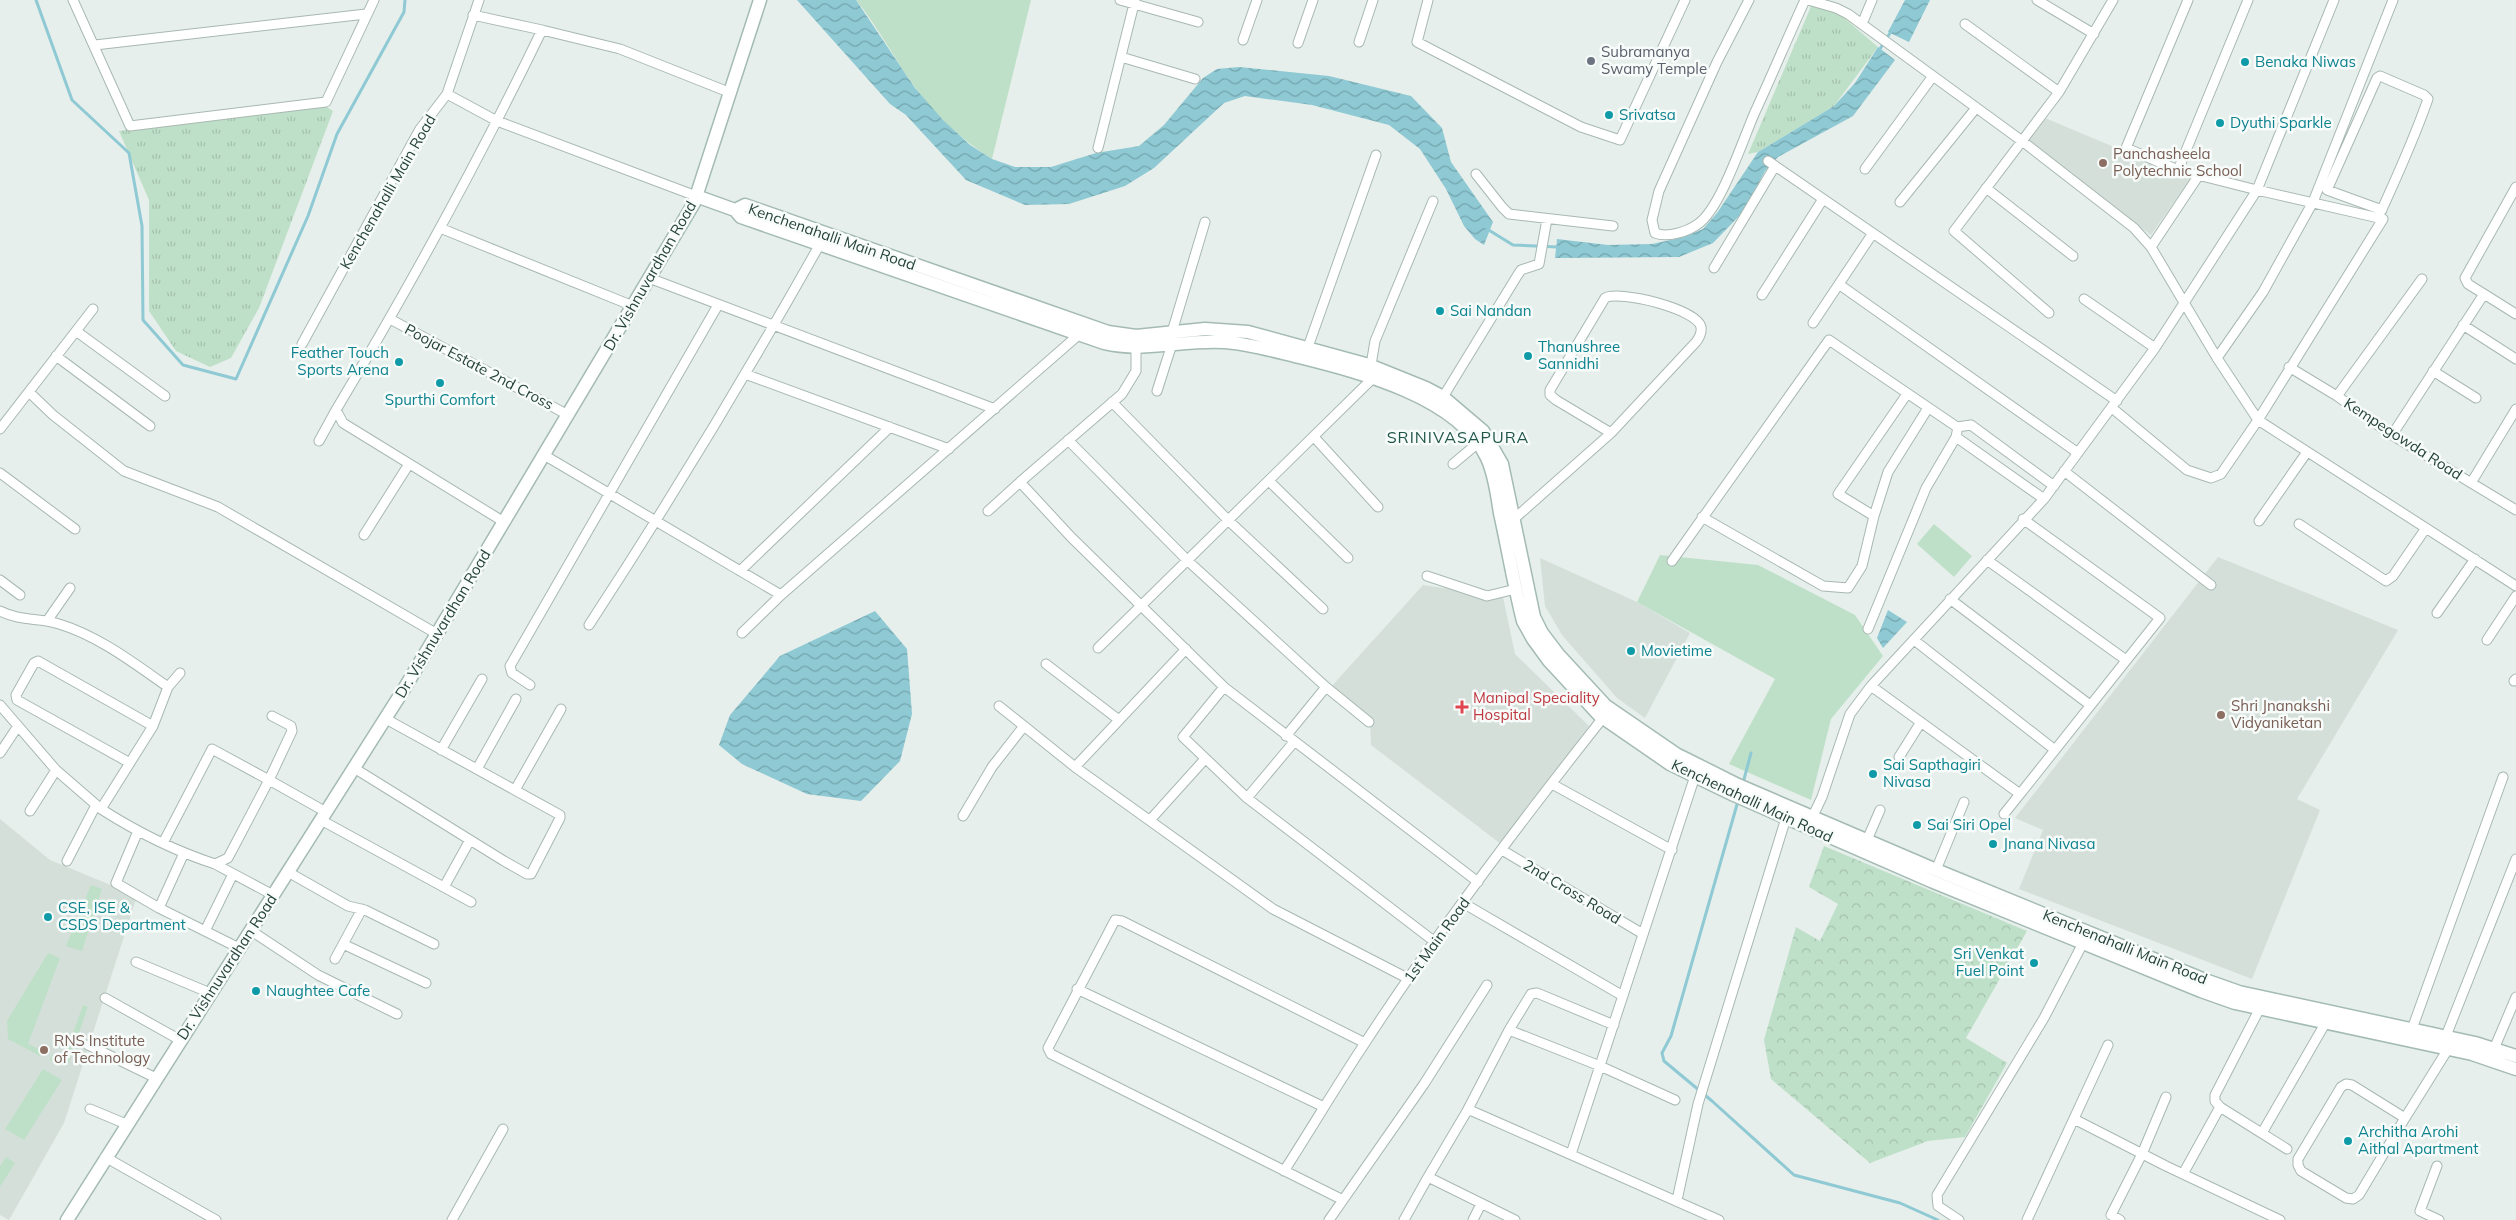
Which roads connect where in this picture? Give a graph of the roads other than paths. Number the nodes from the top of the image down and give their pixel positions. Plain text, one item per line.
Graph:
1 (73, 0) edge
2 (374, 0) edge
3 (479, 0) edge
4 (760, 0) edge
5 (1120, 0) edge
6 (1257, 0) edge
7 (1313, 0) edge
8 (1373, 0) edge
9 (1428, 0) edge
10 (1685, 0) edge
11 (1749, 0) edge
12 (1806, 0) edge
13 (1872, 0) edge
14 (2037, 0) edge
15 (2113, 0) edge
16 (2188, 0) edge
17 (2248, 0) edge
18 (2334, 0) edge
19 (2392, 0) edge
20 (1135, 2) edge
21 (366, 14) junction
22 (473, 16) junction
23 (1198, 22) dead end
24 (1862, 24) junction
25 (1965, 24) dead end
26 (542, 30) junction
27 (2094, 34) junction
28 (1243, 40) dead end
29 (1359, 42) dead end
30 (1298, 43) dead end
31 (95, 45) junction
32 (1121, 56) junction
33 (1933, 76) junction
34 (1195, 79) dead end
35 (2059, 92) junction
36 (731, 93) junction
37 (447, 94) junction
38 (1976, 108) junction
39 (497, 121) junction
40 (2022, 141) junction
41 (1098, 148) dead end
42 (1376, 156) dead end
43 (1865, 168) dead end
44 (2178, 170) junction
45 (1476, 174) dead end
46 (2199, 175) junction
47 (2516, 187) edge
48 (1986, 188) junction
49 (2257, 190) junction
50 (696, 196) junction
51 (1824, 199) junction
52 (1433, 200) dead end
53 (1900, 202) dead end
54 (2313, 202) junction
55 (735, 210) junction
56 (2380, 214) junction
57 (1547, 219) junction
58 (1205, 222) dead end
59 (1613, 226) dead end
60 (440, 228) junction
61 (1872, 233) junction
62 (820, 244) junction
63 (2151, 247) junction
64 (2073, 256) dead end
65 (1714, 268) dead end
66 (649, 278) junction
67 (2422, 279) dead end
68 (1840, 285) junction
69 (2484, 294) junction
70 (1762, 295) dead end
71 (2084, 299) dead end
72 (2184, 304) junction
73 (718, 305) junction
74 (633, 306) junction
75 (93, 309) dead end
76 (2049, 313) dead end
77 (2516, 314) edge
78 (390, 319) junction
79 (1813, 324) dead end
80 (773, 325) junction
81 (2464, 325) junction
82 (1084, 330) junction
83 (76, 331) junction
84 (1172, 338) junction
85 (302, 344) dead end
86 (1308, 347) junction
87 (1136, 348) junction
88 (2156, 348) junction
89 (56, 356) junction
90 (2217, 358) junction
91 (2516, 358) edge
92 (2289, 367) junction
93 (1375, 371) junction
94 (2433, 371) junction
95 (745, 374) junction
96 (1157, 391) dead end
97 (29, 392) junction
98 (1907, 394) junction
99 (165, 396) dead end
100 (2337, 396) junction
101 (1443, 397) junction
102 (2476, 398) dead end
103 (1112, 402) junction
104 (2115, 405) junction
105 (995, 408) junction
106 (1928, 408) junction
107 (336, 410) junction
108 (2515, 414) edge
109 (568, 415) junction
110 (2258, 420) junction
111 (150, 426) dead end
112 (890, 427) junction
113 (1957, 427) junction
114 (0, 429) edge
115 (1611, 433) junction
116 (2392, 434) junction
117 (1314, 437) junction
118 (1956, 437) junction
119 (320, 440) dead end
120 (1068, 440) junction
121 (1478, 443) junction
122 (949, 449) junction
123 (2307, 452) junction
124 (2078, 453) junction
125 (544, 455) junction
126 (409, 464) junction
127 (1453, 464) dead end
128 (2064, 472) junction
129 (0, 473) edge
130 (1269, 481) junction
131 (1020, 482) junction
132 (2472, 483) junction
133 (2054, 486) junction
134 (610, 496) junction
135 (2044, 499) junction
136 (1378, 507) dead end
137 (2516, 510) edge
138 (988, 511) dead end
139 (1874, 516) junction
140 (1702, 517) junction
141 (1514, 519) junction
142 (2023, 519) junction
143 (657, 521) junction
144 (1229, 521) junction
145 (2259, 521) dead end
146 (504, 522) junction
147 (2299, 524) dead end
148 (2426, 528) junction
149 (75, 529) dead end
150 (364, 535) dead end
151 (1348, 558) dead end
152 (1987, 560) junction
153 (2475, 560) junction
154 (1188, 561) junction
155 (1672, 561) dead end
156 (740, 571) junction
157 (1427, 576) dead end
158 (0, 580) edge
159 (2211, 584) dead end
160 (2516, 586) edge
161 (70, 588) dead end
162 (1516, 589) junction
163 (20, 594) dead end
164 (781, 595) junction
165 (2516, 596) edge
166 (1950, 599) junction
167 (1142, 606) junction
168 (1323, 610) dead end
169 (0, 611) edge
170 (2437, 613) dead end
171 (47, 621) junction
172 (589, 625) dead end
173 (1868, 630) dead end
174 (742, 633) dead end
175 (437, 634) junction
176 (1914, 640) junction
177 (2487, 640) dead end
178 (1098, 648) dead end
179 (1186, 649) junction
180 (2126, 660) junction
181 (1046, 664) dead end
182 (180, 673) dead end
183 (482, 680) dead end
184 (530, 685) dead end
185 (1871, 686) junction
186 (168, 687) junction
187 (1224, 687) junction
188 (1326, 687) junction
189 (516, 698) dead end
190 (0, 705) edge
191 (2090, 705) junction
192 (999, 706) dead end
193 (561, 709) dead end
194 (1607, 713) junction
195 (272, 716) dead end
196 (386, 719) junction
197 (1119, 720) junction
198 (1369, 722) dead end
199 (1921, 722) junction
200 (18, 726) junction
201 (153, 726) junction
202 (1024, 726) junction
203 (1286, 736) junction
204 (1294, 742) junction
205 (441, 750) junction
206 (2055, 750) junction
207 (0, 753) edge
208 (1900, 756) dead end
209 (1205, 759) junction
210 (130, 763) junction
211 (1075, 767) junction
212 (354, 768) junction
213 (477, 769) junction
214 (56, 770) junction
215 (1695, 776) junction
216 (2503, 776) dead end
217 (269, 780) junction
218 (1552, 784) junction
219 (515, 790) junction
220 (2020, 794) junction
221 (1247, 798) junction
222 (1964, 802) dead end
223 (98, 807) junction
224 (1880, 810) dead end
225 (30, 811) dead end
226 (2004, 814) dead end
227 (324, 816) junction
228 (963, 816) dead end
229 (1786, 818) junction
230 (1150, 820) junction
231 (1810, 822) junction
232 (138, 831) junction
233 (470, 840) junction
234 (1867, 840) junction
235 (163, 843) junction
236 (1502, 850) junction
237 (1672, 850) junction
238 (184, 853) junction
239 (2516, 859) edge
240 (67, 862) dead end
241 (215, 864) junction
242 (1936, 870) junction
243 (288, 872) junction
244 (233, 874) junction
245 (1478, 882) junction
246 (444, 887) junction
247 (273, 895) junction
248 (472, 902) dead end
249 (1463, 903) junction
250 (159, 908) junction
251 (362, 909) junction
252 (250, 930) junction
253 (205, 931) junction
254 (1643, 934) junction
255 (1435, 942) junction
256 (2083, 943) junction
257 (343, 944) junction
258 (434, 944) dead end
259 (239, 948) junction
260 (335, 959) dead end
261 (136, 962) dead end
262 (1409, 979) junction
263 (426, 983) dead end
264 (1487, 985) dead end
265 (1077, 989) junction
266 (210, 993) junction
267 (1623, 996) junction
268 (2516, 997) edge
269 (105, 998) dead end
270 (2260, 1008) junction
271 (397, 1014) dead end
272 (2326, 1022) junction
273 (1614, 1025) junction
274 (2412, 1029) junction
275 (1509, 1030) junction
276 (180, 1040) junction
277 (2447, 1042) junction
278 (1365, 1043) junction
279 (88, 1044) dead end
280 (2108, 1045) dead end
281 (2494, 1049) junction
282 (2516, 1056) edge
283 (1600, 1066) junction
284 (2516, 1068) edge
285 (156, 1078) junction
286 (2166, 1097) dead end
287 (1675, 1100) dead end
288 (1324, 1107) junction
289 (2220, 1107) junction
290 (90, 1109) dead end
291 (1466, 1111) junction
292 (2074, 1118) junction
293 (2405, 1118) junction
294 (126, 1124) junction
295 (503, 1130) dead end
296 (2262, 1133) junction
297 (2287, 1149) dead end
298 (1571, 1154) junction
299 (2142, 1154) junction
300 (106, 1157) junction
301 (2437, 1166) dead end
302 (1284, 1171) junction
303 (2183, 1174) junction
304 (1428, 1177) junction
305 (1343, 1200) junction
306 (1677, 1200) junction
307 (1481, 1204) junction
308 (2110, 1218) edge
309 (67, 1220) edge
310 (216, 1220) edge
311 (452, 1220) edge
312 (1329, 1220) edge
313 (1404, 1220) edge
314 (1473, 1220) edge
315 (1515, 1220) edge
316 (1719, 1220) edge
317 (1958, 1220) edge
318 (2027, 1220) edge
319 (2120, 1220) edge
320 (2280, 1220) edge
321 (2439, 1220) edge

1 - 31 street
2 - 21 street
3 - 22 street
4 - 36 main road, Dr. Vishnuvardhan Road
5 - 20 street
6 - 28 street
7 - 30 street
8 - 29 street
9 - 10 street
11 - 12 street
12 - 24 street
13 - 24 street
14 - 27 street
15 - 27 street
16 - 44 street
17 - 44 street
18 - 49 street
19 - 54 street
20 - 23 street
20 - 32 street
21 - 31 street
21 - 31 street
22 - 26 street
22 - 37 street
24 - 33 street
25 - 35 street
26 - 36 street
26 - 39 street
27 - 35 street
32 - 34 street
32 - 41 street
33 - 38 street
33 - 43 street
35 - 40 street
36 - 50 main road, Dr. Vishnuvardhan Road
37 - 39 street
37 - 85 street, Kenchenahalli Main Road
38 - 40 street
38 - 53 street
39 - 50 street
39 - 60 street
40 - 48 street
40 - 63 street
42 - 86 street
44 - 46 street
45 - 57 street
46 - 49 street
46 - 63 street
47 - 69 street
48 - 64 street
48 - 76 street
49 - 54 street
49 - 72 street
50 - 55 main road
50 - 66 main road, Dr. Vishnuvardhan Road
51 - 61 street
51 - 65 street
51 - 70 street
52 - 93 street
54 - 56 street
54 - 90 street
55 - 62 main road, Kenchenahalli Main Road
55 - 82 main road, Kenchenahalli Main Road
56 - 56 street
56 - 92 street
57 - 59 street
57 - 101 street
58 - 84 street
60 - 74 street
60 - 78 street
61 - 68 street
61 - 104 street
62 - 80 street
62 - 82 main road, Kenchenahalli Main Road
63 - 72 street
66 - 73 street
66 - 74 main road, Dr. Vishnuvardhan Road
67 - 100 street
68 - 79 street
68 - 124 street
69 - 77 street
69 - 81 street
71 - 88 street
72 - 88 street
72 - 90 street
73 - 80 street
73 - 134 street
74 - 109 main road, Dr. Vishnuvardhan Road
75 - 83 street
78 - 107 street
78 - 109 street, Poojar Estate 2nd Cross
80 - 95 street
80 - 105 street
81 - 91 street
81 - 94 street
82 - 84 main road, Kenchenahalli Main Road
82 - 87 main road, Kenchenahalli Main Road
82 - 105 street
83 - 89 street
83 - 99 street
84 - 86 main road, Kenchenahalli Main Road
84 - 87 main road, Kenchenahalli Main Road
84 - 93 main road, Kenchenahalli Main Road
84 - 96 street
86 - 93 main road, Kenchenahalli Main Road
87 - 103 street
88 - 104 street
89 - 97 street
89 - 111 street
90 - 110 street
92 - 100 street, Kempegowda Road
92 - 110 street
93 - 101 main road, Kenchenahalli Main Road
93 - 117 street
93 - 121 main road, Kenchenahalli Main Road
94 - 102 street
94 - 116 street
95 - 112 street
95 - 143 street
97 - 114 street
97 - 175 street
98 - 106 street
98 - 139 street
98 - 140 street
100 - 116 street, Kempegowda Road
101 - 141 main road, Kenchenahalli Main Road
103 - 120 street
103 - 144 street
104 - 110 street
104 - 124 street
105 - 122 street
106 - 113 street
106 - 139 street
107 - 119 street
107 - 126 street
108 - 132 street
109 - 125 main road, Dr. Vishnuvardhan Road
110 - 123 street
112 - 122 street
112 - 156 street
113 - 118 street
113 - 133 street
115 - 115 street
115 - 141 street
116 - 132 street, Kempegowda Road
117 - 130 street
117 - 136 street
118 - 135 street
118 - 173 street
120 - 131 street
120 - 154 street
121 - 127 street
121 - 162 main road, Kenchenahalli Main Road
122 - 164 street
123 - 145 street
123 - 148 street
124 - 128 street
125 - 134 street
125 - 146 main road, Dr. Vishnuvardhan Road
126 - 146 street
126 - 150 street
128 - 133 street
128 - 159 street
129 - 149 street
130 - 144 street
130 - 151 street
131 - 138 street
131 - 167 street
132 - 137 street, Kempegowda Road
133 - 135 street
134 - 143 street
134 - 184 street
135 - 142 street
139 - 140 street
140 - 155 street
141 - 194 main road, Kenchenahalli Main Road
142 - 152 street
142 - 180 street
143 - 156 street
143 - 172 street
144 - 154 street
144 - 168 street
146 - 175 main road, Dr. Vishnuvardhan Road
147 - 148 street
148 - 153 street
152 - 166 street
152 - 180 street
153 - 160 street
153 - 170 street
154 - 167 street
154 - 188 street
156 - 164 street
157 - 162 street
158 - 163 street
161 - 171 street
162 - 194 main road, Kenchenahalli Main Road
164 - 174 street
165 - 177 street
166 - 176 street
166 - 191 street
167 - 178 street
167 - 179 street
169 - 171 street
171 - 186 street
175 - 196 main road, Dr. Vishnuvardhan Road
176 - 185 street
176 - 206 street
179 - 187 street
179 - 197 street
180 - 191 street
181 - 197 street
182 - 186 street
183 - 205 street
185 - 199 street
185 - 231 street
186 - 201 street
187 - 203 street
187 - 209 street
188 - 198 street
188 - 203 street
189 - 213 street
190 - 200 street
191 - 206 street
192 - 202 street
193 - 219 street
194 - 215 main road, Kenchenahalli Main Road
194 - 218 street, 1st Main Road
194 - 231 main road, Kenchenahalli Main Road
195 - 217 street
196 - 205 street
196 - 212 main road, Dr. Vishnuvardhan Road
197 - 211 street
199 - 208 street
199 - 220 street
200 - 207 street
200 - 214 street
201 - 210 street
201 - 210 street
202 - 211 street
202 - 228 street
203 - 204 street
204 - 221 street
204 - 245 street
205 - 213 street
206 - 220 street
209 - 221 street
209 - 230 street
210 - 223 street
211 - 230 street
212 - 227 main road, Dr. Vishnuvardhan Road
212 - 233 street
213 - 219 street
214 - 223 street
214 - 225 street
215 - 229 main road, Kenchenahalli Main Road
215 - 237 street
216 - 274 street
217 - 227 street
217 - 235 street
217 - 241 street
218 - 236 street, 1st Main Road
218 - 237 street
219 - 233 street
220 - 226 street
221 - 255 street
222 - 242 street
223 - 232 street
223 - 240 street
224 - 234 street
227 - 243 main road, Dr. Vishnuvardhan Road
227 - 246 street
229 - 231 main road, Kenchenahalli Main Road
229 - 306 street
230 - 262 street
231 - 234 main road, Kenchenahalli Main Road
231 - 256 main road, Kenchenahalli Main Road
232 - 235 street
232 - 250 street
233 - 246 street
234 - 242 main road, Kenchenahalli Main Road
235 - 238 street
236 - 245 street, 1st Main Road
236 - 254 street, 2nd Cross Road
237 - 254 street
238 - 241 street
238 - 250 street
239 - 277 street
241 - 244 street
242 - 274 main road, Kenchenahalli Main Road
243 - 247 main road, Dr. Vishnuvardhan Road
243 - 251 street
244 - 247 street
244 - 253 street
245 - 249 street, 1st Main Road
246 - 248 street
247 - 252 main road, Dr. Vishnuvardhan Road
249 - 255 street, 1st Main Road
249 - 267 street
250 - 253 street
251 - 257 street
251 - 258 street
252 - 259 main road, Dr. Vishnuvardhan Road
252 - 271 street
253 - 259 street
254 - 267 street
255 - 262 street, 1st Main Road
256 - 270 main road, Kenchenahalli Main Road
256 - 317 street
257 - 260 street
257 - 263 street
259 - 266 main road, Dr. Vishnuvardhan Road
261 - 266 street
262 - 278 street, 1st Main Road
264 - 305 street
265 - 278 street
265 - 288 street
265 - 302 street
266 - 276 main road, Dr. Vishnuvardhan Road
267 - 273 street
268 - 281 street
269 - 276 street
270 - 272 main road, Kenchenahalli Main Road
270 - 289 street
272 - 277 main road, Kenchenahalli Main Road
272 - 296 street
273 - 275 street
273 - 283 street
274 - 277 main road, Kenchenahalli Main Road
275 - 283 street
275 - 291 street
276 - 285 main road, Dr. Vishnuvardhan Road
277 - 281 main road, Kenchenahalli Main Road
277 - 284 main road, Kenchenahalli Main Road
277 - 293 street
278 - 288 street, 1st Main Road
279 - 285 street
280 - 292 street
281 - 282 main road, Kenchenahalli Main Road
283 - 287 street
283 - 298 street
285 - 294 main road, Dr. Vishnuvardhan Road
286 - 299 street
288 - 302 street, 1st Main Road
289 - 296 street
289 - 303 street
290 - 294 street
291 - 298 street
291 - 304 street
292 - 299 street
292 - 318 street
293 - 293 street
294 - 300 main road, Dr. Vishnuvardhan Road
295 - 311 street
296 - 297 street
298 - 306 street
299 - 303 street
299 - 308 street
300 - 309 main road, Dr. Vishnuvardhan Road
300 - 310 street
301 - 321 street
302 - 305 street
303 - 320 street
304 - 307 street
304 - 313 street
305 - 312 street
306 - 316 street
307 - 314 street
307 - 315 street
308 - 319 street

